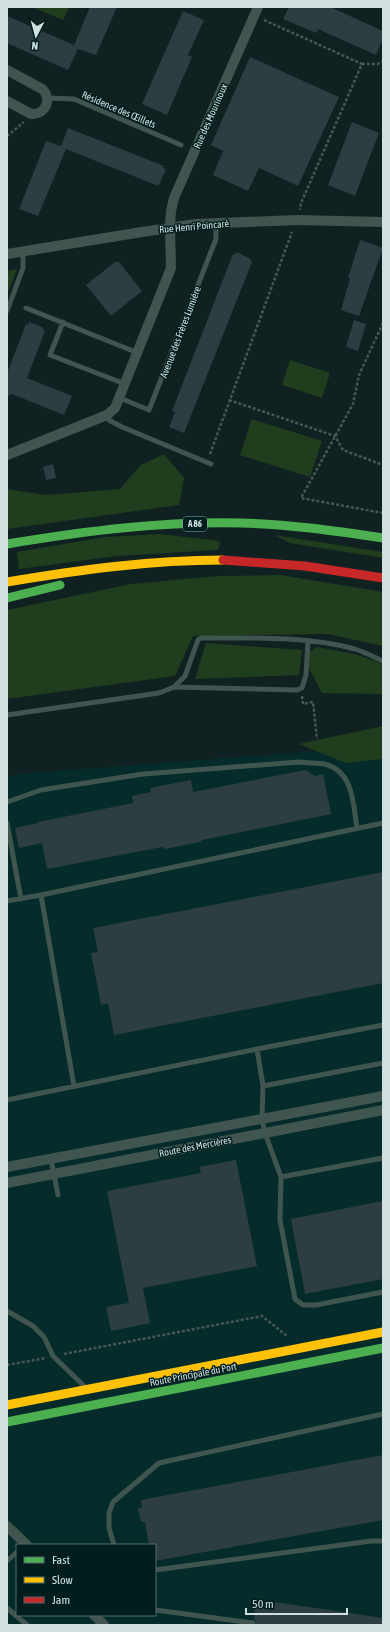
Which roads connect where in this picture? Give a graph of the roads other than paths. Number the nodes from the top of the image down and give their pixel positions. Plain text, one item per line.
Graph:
1 (258, 7) edge
2 (7, 70) edge
3 (48, 98) junction
4 (7, 101) edge
5 (181, 145) dead end
6 (383, 222) edge
7 (216, 223) junction
8 (170, 227) junction
9 (23, 252) junction
10 (7, 254) edge
11 (26, 308) dead end
12 (7, 311) edge
13 (63, 322) junction
14 (138, 353) junction
15 (125, 384) junction
16 (120, 398) junction
17 (107, 415) junction
18 (7, 456) edge
19 (212, 464) dead end
20 (383, 538) edge
21 (7, 544) edge
22 (117, 566) junction
23 (383, 578) edge
24 (85, 580) dead end
25 (7, 582) edge
26 (71, 582) dead end
27 (7, 598) edge
28 (308, 642) junction
29 (383, 662) edge
30 (174, 687) junction
31 (7, 715) edge
32 (7, 802) edge
33 (7, 823) edge
34 (383, 823) edge
35 (358, 828) junction
36 (41, 895) junction
37 (21, 899) junction
38 (7, 901) edge
39 (383, 1025) edge
40 (257, 1049) junction
41 (383, 1063) edge
42 (74, 1086) junction
43 (263, 1086) junction
44 (383, 1096) edge
45 (7, 1100) edge
46 (383, 1110) edge
47 (262, 1119) junction
48 (265, 1133) junction
49 (383, 1158) edge
50 (51, 1159) junction
51 (7, 1167) edge
52 (53, 1173) junction
53 (281, 1178) junction
54 (7, 1183) edge
55 (58, 1195) dead end
56 (383, 1292) edge
57 (7, 1311) edge
58 (383, 1332) edge
59 (383, 1348) edge
60 (87, 1389) junction
61 (7, 1405) edge
62 (383, 1414) edge
63 (7, 1422) edge
64 (7, 1526) edge
65 (383, 1541) edge
66 (25, 1544) edge
67 (114, 1544) edge
68 (16, 1553) edge
69 (7, 1561) edge
70 (156, 1570) edge
71 (7, 1608) edge
72 (156, 1610) edge
73 (16, 1616) edge
74 (16, 1616) edge
75 (95, 1616) edge
76 (253, 1623) dead end
77 (27, 1625) edge
78 (104, 1625) edge

1 - 8 street, Rue des Mourinoux
2 - 3 street
3 - 4 street
3 - 5 lane, Résidence des Œillets
6 - 7 street, Rue Henri Poincaré
7 - 8 street, Rue Henri Poincaré
7 - 16 lane, Avenue des Frères Lumière
8 - 9 street, Rue Henri Poincaré
8 - 14 street
9 - 10 street, Rue Henri Poincaré
9 - 12 lane
11 - 13 lane
13 - 14 lane
13 - 15 lane
14 - 15 street
15 - 16 street
16 - 17 street
17 - 18 street
17 - 19 lane
20 - 21 main road, A 86
22 - 23 main road
22 - 24 main road
22 - 25 main road
26 - 27 main road
28 - 29 lane
28 - 30 lane
28 - 30 lane
30 - 31 lane
32 - 35 lane
33 - 37 lane
34 - 35 lane
35 - 36 lane
36 - 37 lane
36 - 42 lane
37 - 38 lane
39 - 40 lane
40 - 42 lane
40 - 43 lane
41 - 43 lane
42 - 45 lane
43 - 47 lane
44 - 47 street, Route des Mercières
46 - 48 street, Route des Mercières
47 - 48 lane
47 - 50 street, Route des Mercières
48 - 52 street, Route des Mercières
48 - 53 lane
49 - 53 lane
50 - 51 street, Route des Mercières
50 - 52 lane
52 - 54 street, Route des Mercières
52 - 55 lane
53 - 56 lane
57 - 60 lane
58 - 60 main road, Route Principale du Port
59 - 63 main road, Route Principale du Port
60 - 61 main road, Route Principale du Port
62 - 67 lane
64 - 66 street
65 - 70 lane
68 - 69 lane
71 - 73 lane
72 - 76 lane
74 - 77 lane
75 - 78 street

